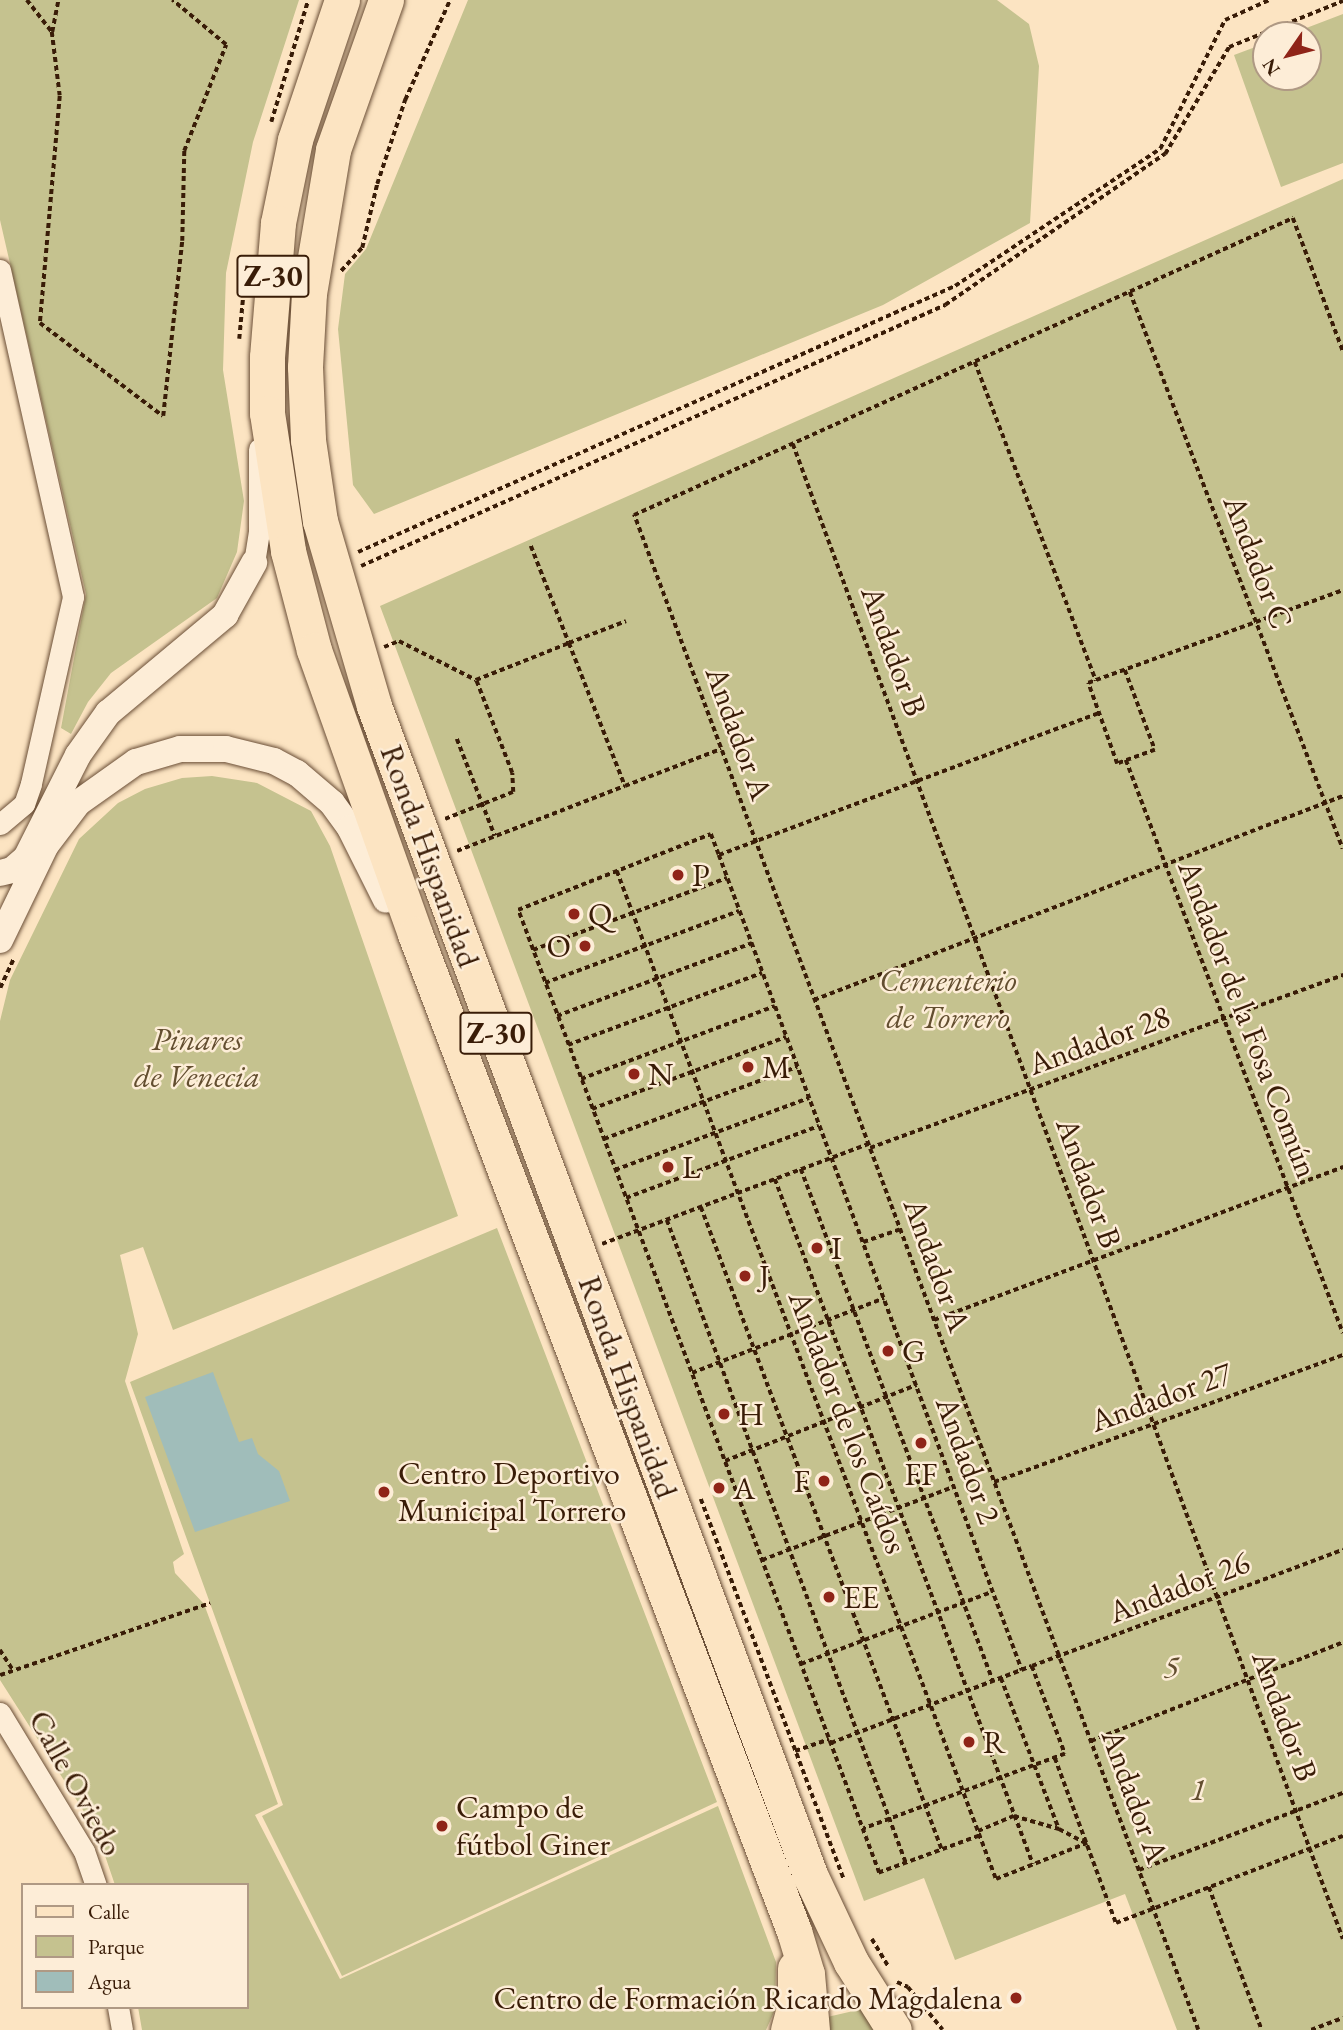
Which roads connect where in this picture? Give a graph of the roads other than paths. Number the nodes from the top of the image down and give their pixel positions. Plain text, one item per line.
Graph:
1 (342, 0) edge
2 (386, 0) edge
3 (0, 270) edge
4 (5, 313) edge
5 (267, 413) junction
6 (254, 563) joint
7 (0, 824) edge
8 (0, 873) edge
9 (415, 933) junction
10 (10, 943) edge
11 (0, 1713) edge
12 (95, 1883) edge
13 (794, 1931) junction
14 (118, 2009) edge
15 (122, 2030) edge
16 (787, 2030) edge
17 (812, 2030) edge
18 (894, 2030) edge

1 - 5 highway, Ronda Hispanidad / Z-30
2 - 18 highway, Ronda Hispanidad / Z-30
3 - 4 street
4 - 7 street
5 - 6 street
5 - 9 highway, Ronda Hispanidad / Z-30
6 - 8 street
9 - 10 street
9 - 13 highway, Ronda Hispanidad / Z-30
11 - 12 street, Calle Oviedo
13 - 16 main road
13 - 17 highway, Ronda Hispanidad / Z-30
14 - 15 street

